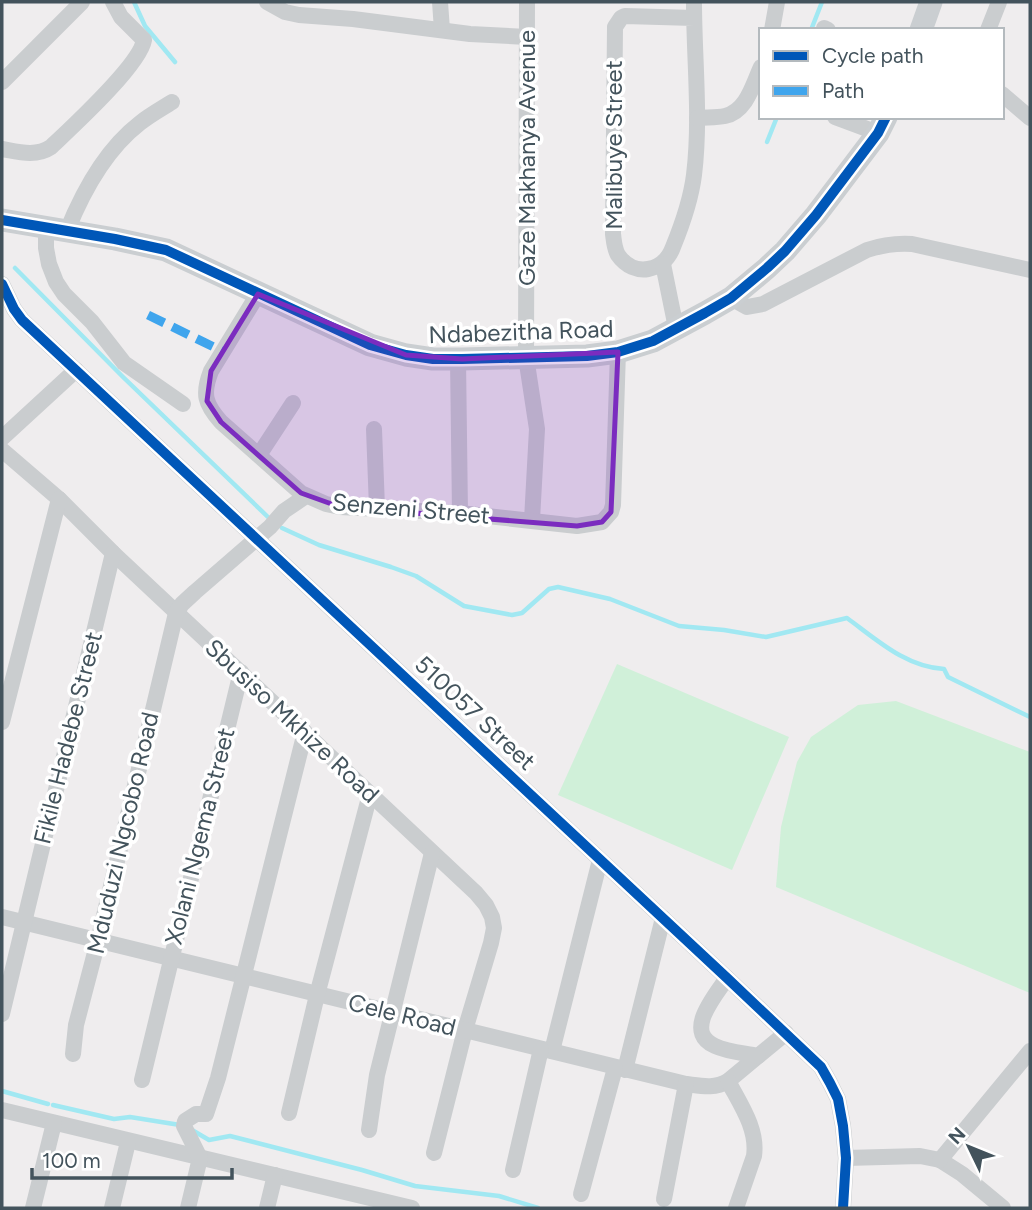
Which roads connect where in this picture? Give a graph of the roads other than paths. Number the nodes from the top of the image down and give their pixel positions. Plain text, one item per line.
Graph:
1 (82, 2) edge
2 (113, 2) edge
3 (267, 2) edge
4 (353, 2) edge
5 (440, 2) edge
6 (527, 2) edge
7 (777, 2) edge
8 (931, 2) edge
9 (999, 2) edge
10 (694, 10) edge
11 (353, 19) junction
12 (772, 28) edge
13 (922, 28) edge
14 (989, 28) edge
15 (442, 30) junction
16 (527, 37) junction
17 (759, 71) edge
18 (2, 82) edge
19 (1004, 96) edge
20 (172, 102) dead end
21 (696, 118) junction
22 (1030, 118) edge
23 (847, 119) edge
24 (882, 125) edge
25 (2, 149) edge
26 (2, 220) edge
27 (56, 229) junction
28 (663, 264) junction
29 (1030, 270) edge
30 (2, 284) edge
31 (258, 293) junction
32 (731, 298) junction
33 (677, 328) junction
34 (618, 352) junction
35 (526, 356) junction
36 (458, 359) junction
37 (76, 370) junction
38 (183, 404) dead end
39 (293, 404) dead end
40 (374, 429) dead end
41 (2, 438) edge
42 (2, 450) edge
43 (259, 455) junction
44 (306, 496) junction
45 (59, 499) junction
46 (377, 508) junction
47 (460, 513) junction
48 (532, 520) junction
49 (256, 538) junction
50 (113, 553) junction
51 (176, 613) junction
52 (241, 672) junction
53 (2, 722) edge
54 (305, 733) junction
55 (370, 794) junction
56 (432, 853) junction
57 (600, 860) junction
58 (2, 917) edge
59 (663, 918) junction
60 (24, 923) junction
61 (98, 941) junction
62 (170, 959) junction
63 (244, 977) junction
64 (727, 978) junction
65 (317, 995) junction
66 (392, 1012) junction
67 (2, 1014) edge
68 (465, 1030) junction
69 (786, 1033) junction
70 (547, 1050) junction
71 (1030, 1051) edge
72 (73, 1054) dead end
73 (758, 1056) junction
74 (620, 1069) junction
75 (142, 1080) dead end
76 (728, 1081) junction
77 (686, 1084) junction
78 (2, 1110) edge
79 (289, 1113) dead end
80 (54, 1124) junction
81 (369, 1130) dead end
82 (128, 1142) junction
83 (434, 1153) dead end
84 (200, 1158) junction
85 (846, 1158) junction
86 (940, 1160) junction
87 (513, 1170) dead end
88 (275, 1175) junction
89 (581, 1194) dead end
90 (664, 1199) dead end
91 (348, 1201) edge
92 (33, 1208) edge
93 (112, 1208) edge
94 (188, 1208) edge
95 (267, 1208) edge
96 (412, 1208) edge
97 (736, 1208) edge
98 (843, 1208) edge
99 (1003, 1208) edge

1 - 18 street
2 - 25 street
3 - 11 street
4 - 11 street
5 - 15 street
6 - 16 street, Gaze Makhanya Avenue
7 - 12 street
8 - 13 street
9 - 14 street
10 - 21 street, Malibuye Street
10 - 28 street, Malibuye Street
11 - 15 street
15 - 16 street
16 - 35 street, Gaze Makhanya Avenue
17 - 21 street
19 - 22 street
20 - 27 street
21 - 28 street, Malibuye Street
23 - 24 street
24 - 32 street, Ndabezitha Road
26 - 27 street, Ndabezitha Road
27 - 31 street, Ndabezitha Road
27 - 38 street
28 - 33 street
29 - 32 street
30 - 37 street, 510057 Street
31 - 36 street, Ndabezitha Road
31 - 43 street, Senzeni Street
32 - 33 street, Ndabezitha Road
33 - 34 street, Ndabezitha Road
34 - 35 street, Ndabezitha Road
34 - 48 street, Senzeni Street
35 - 36 street, Ndabezitha Road
35 - 48 street, Gaze Makhanya Avenue
36 - 47 street
37 - 41 street
37 - 49 street, 510057 Street
39 - 43 street
40 - 46 street
42 - 45 street, Sbusiso Mkhize Road
43 - 44 street, Senzeni Street
44 - 46 street, Senzeni Street
44 - 49 street
45 - 50 street, Sbusiso Mkhize Road
45 - 53 street
46 - 47 street, Senzeni Street
47 - 48 street, Senzeni Street
49 - 51 street
49 - 57 street, 510057 Street
50 - 51 street, Sbusiso Mkhize Road
50 - 60 street, Fikile Hadebe Street
51 - 52 street, Sbusiso Mkhize Road
51 - 61 street, Mduduzi Ngcobo Road
52 - 54 street, Sbusiso Mkhize Road
52 - 62 street, Xolani Ngema Street
54 - 55 street, Sbusiso Mkhize Road
54 - 63 street
55 - 56 street, Sbusiso Mkhize Road
55 - 65 street
56 - 66 street
56 - 68 street, Sbusiso Mkhize Road
57 - 59 street, 510057 Street
57 - 70 street
58 - 60 street, Cele Road
59 - 64 street, 510057 Street
59 - 74 street
60 - 61 street, Cele Road
60 - 67 street, Fikile Hadebe Street
61 - 62 street, Cele Road
61 - 72 street, Mduduzi Ngcobo Road
62 - 63 street, Cele Road
62 - 75 street
63 - 65 street, Cele Road
63 - 84 street
64 - 69 street, 510057 Street
64 - 73 street
65 - 66 street, Cele Road
65 - 79 street
66 - 68 street, Cele Road
66 - 81 street
68 - 70 street, Cele Road
68 - 83 street
69 - 73 street
69 - 85 street, 510057 Street
70 - 74 street, Cele Road
70 - 87 street
71 - 86 street
73 - 76 street
74 - 77 street, Cele Road
74 - 89 street
76 - 77 street, Cele Road
76 - 97 street
77 - 90 street
78 - 80 street
80 - 82 street
80 - 92 street
82 - 84 street
82 - 93 street
84 - 88 street
84 - 94 street
85 - 86 street
85 - 98 street, 510057 Street
86 - 99 street
88 - 91 street
88 - 95 street
91 - 96 street

